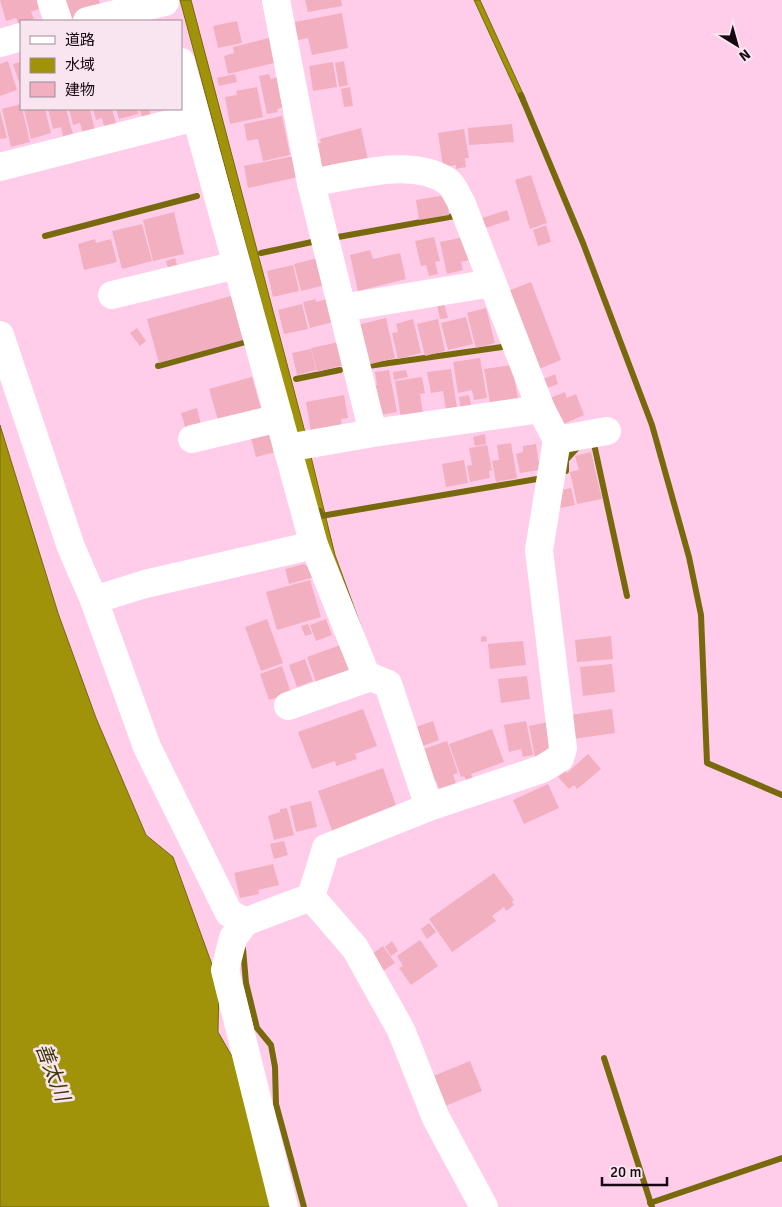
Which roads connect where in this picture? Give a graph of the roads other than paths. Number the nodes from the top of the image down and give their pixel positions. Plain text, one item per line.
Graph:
1 (51, 0) edge
2 (276, 0) edge
3 (166, 8) edge
4 (58, 20) edge
5 (93, 20) edge
6 (20, 38) edge
7 (0, 43) edge
8 (182, 66) edge
9 (196, 117) junction
10 (0, 167) edge
11 (311, 183) junction
12 (236, 265) junction
13 (492, 283) junction
14 (112, 295) dead end
15 (342, 308) junction
16 (0, 334) edge
17 (541, 409) junction
18 (279, 418) junction
19 (607, 431) dead end
20 (373, 433) junction
21 (192, 439) dead end
22 (557, 440) junction
23 (298, 446) junction
24 (314, 545) junction
25 (94, 600) junction
26 (372, 677) junction
27 (288, 706) dead end
28 (429, 807) junction
29 (310, 897) junction
30 (245, 922) junction
31 (284, 1207) edge
32 (484, 1207) edge

1 - 4 street
2 - 11 street
3 - 5 street
6 - 7 street
8 - 9 street
9 - 10 street
9 - 12 street
11 - 13 street
11 - 15 street
12 - 14 street
12 - 18 street
13 - 15 street
13 - 17 street
15 - 20 street
16 - 25 street
17 - 20 street
17 - 22 street
18 - 21 street
18 - 23 street
19 - 22 street
20 - 23 street
22 - 28 street
23 - 24 street
24 - 25 street
24 - 26 street
25 - 30 street
26 - 27 street
26 - 28 street
28 - 29 street
29 - 30 street
29 - 32 street
30 - 31 street

